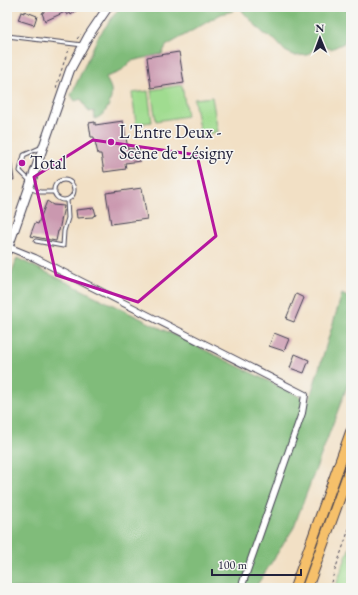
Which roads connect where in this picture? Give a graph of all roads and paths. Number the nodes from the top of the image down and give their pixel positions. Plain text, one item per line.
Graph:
1 (108, 7) edge
2 (7, 36) edge
3 (83, 45) junction
4 (44, 146) junction
5 (30, 185) junction
6 (55, 192) junction
7 (67, 200) junction
8 (36, 241) dead end
9 (8, 249) edge
10 (351, 432) edge
11 (351, 466) edge
12 (351, 523) edge
13 (241, 588) edge
14 (295, 588) edge
15 (307, 588) edge
16 (329, 588) edge

1 - 3 street
2 - 3 lane
3 - 4 street
4 - 5 street
4 - 5 lane
5 - 6 lane
5 - 9 street
6 - 7 lane
6 - 7 lane
7 - 8 lane
9 - 13 street
10 - 14 highway
11 - 15 highway
12 - 16 path

